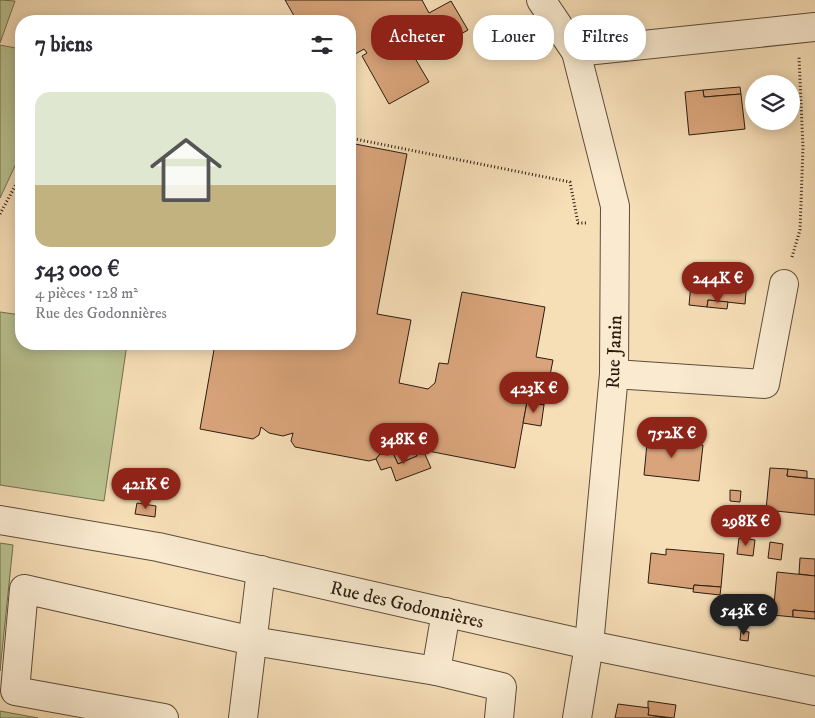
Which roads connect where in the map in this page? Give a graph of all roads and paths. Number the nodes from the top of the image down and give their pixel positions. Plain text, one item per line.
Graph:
1 (541, 0) edge
2 (806, 28) edge
3 (564, 34) edge
4 (646, 45) edge
5 (578, 60) edge
6 (356, 139) edge
7 (15, 186) edge
8 (0, 214) edge
9 (614, 223) junction
10 (784, 284) joint
11 (614, 374) junction
12 (0, 520) edge
13 (261, 570) junction
14 (446, 612) junction
15 (253, 641) junction
16 (589, 645) junction
17 (436, 671) junction
18 (815, 691) edge
19 (164, 718) edge
20 (243, 718) edge
21 (499, 718) edge
22 (577, 718) edge

1 - 3 street, Rue Janin
2 - 4 street
2 - 10 path
5 - 9 street, Rue Janin
6 - 9 path
7 - 8 path
9 - 11 street, Rue Janin
10 - 11 street
11 - 16 street, Rue Janin
12 - 13 street, Rue des Godonnières
13 - 14 street, Rue des Godonnières
13 - 15 street
14 - 16 street, Rue des Godonnières
14 - 17 street
15 - 17 street
15 - 19 street
15 - 20 street
16 - 18 street, Rue des Godonnières
16 - 22 street, Rue Janin
17 - 21 street

